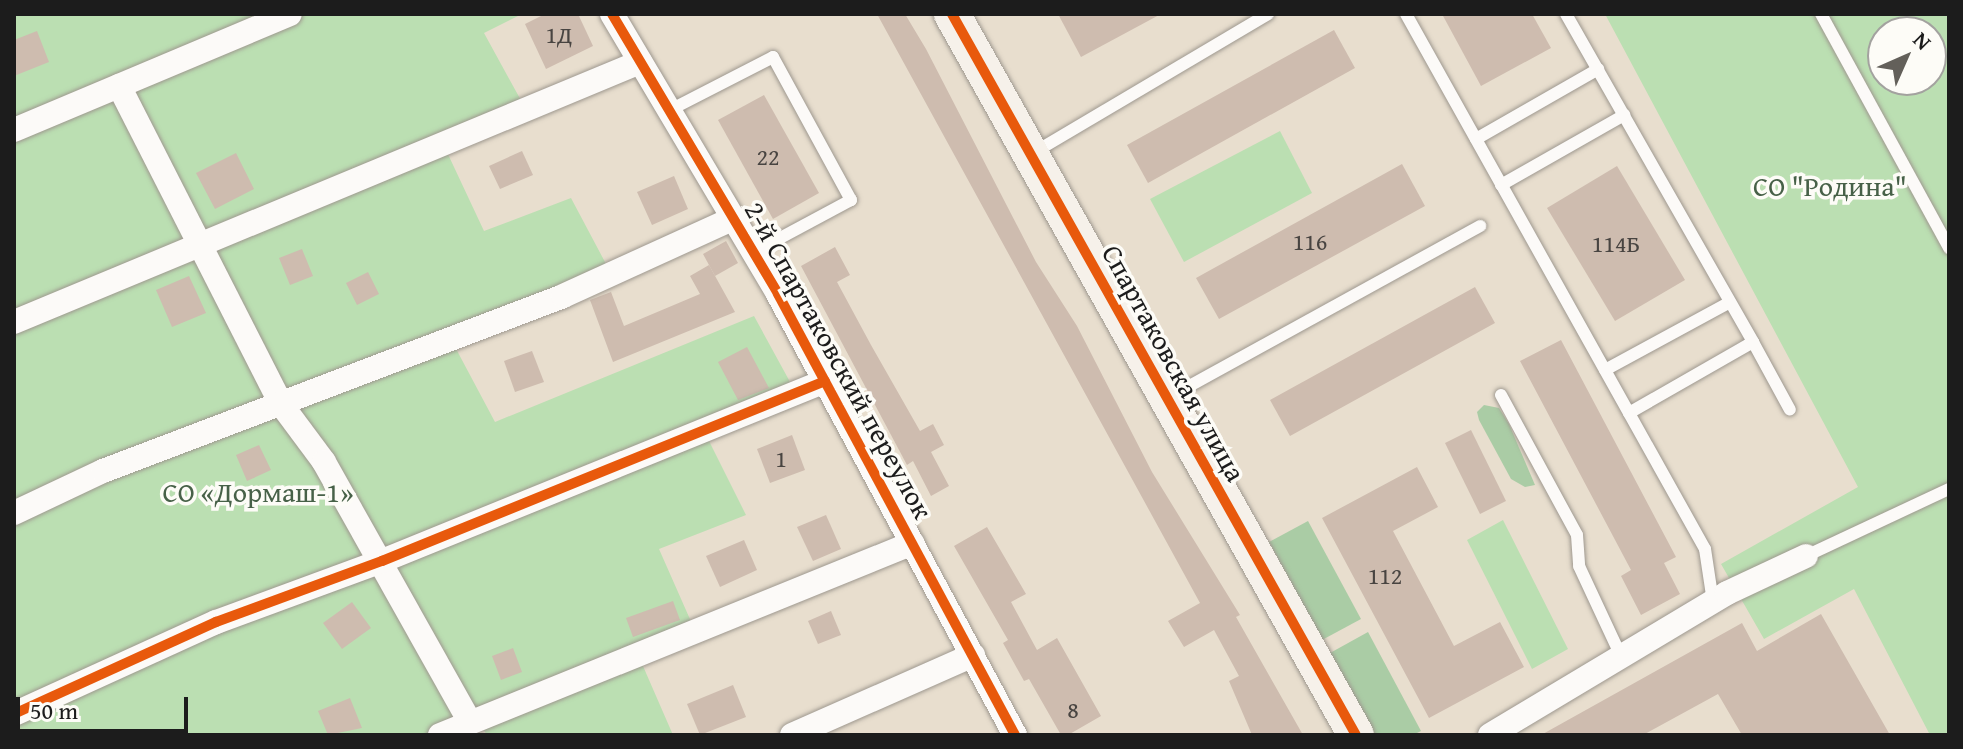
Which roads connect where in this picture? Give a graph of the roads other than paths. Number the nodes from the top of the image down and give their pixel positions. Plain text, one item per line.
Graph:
1 (290, 14) edge
2 (612, 14) edge
3 (952, 14) edge
4 (1268, 14) edge
5 (1406, 14) edge
6 (1566, 14) edge
7 (1821, 14) edge
8 (640, 62) junction
9 (1598, 69) junction
10 (119, 86) junction
11 (668, 111) junction
12 (1624, 115) junction
13 (14, 130) edge
14 (1476, 139) junction
15 (1030, 155) junction
16 (1501, 185) junction
17 (734, 218) junction
18 (1480, 226) dead end
19 (201, 248) junction
20 (1949, 248) edge
21 (754, 252) junction
22 (1730, 302) junction
23 (14, 322) edge
24 (1753, 342) junction
25 (1605, 370) junction
26 (825, 381) junction
27 (1501, 395) dead end
28 (1166, 399) junction
29 (281, 404) junction
30 (1790, 410) dead end
31 (1629, 413) junction
32 (1947, 495) edge
33 (14, 513) edge
34 (913, 543) junction
35 (1806, 556) joint
36 (382, 561) junction
37 (1713, 602) junction
38 (973, 655) junction
39 (1621, 656) junction
40 (14, 714) edge
41 (470, 722) junction
42 (440, 735) edge
43 (792, 735) edge
44 (1015, 735) edge
45 (1356, 735) edge
46 (1490, 735) edge

1 - 10 street
2 - 8 street, 2-й Спартаковский переулок
3 - 15 street, Спартаковская улица
4 - 15 lane
5 - 14 lane
6 - 9 lane
7 - 20 lane
8 - 11 street, 2-й Спартаковский переулок
8 - 19 street
9 - 12 lane
9 - 14 lane
10 - 13 street
10 - 19 street
11 - 17 street, 2-й Спартаковский переулок
11 - 21 lane
12 - 16 lane
12 - 22 lane
14 - 16 lane
15 - 28 street, Спартаковская улица
16 - 25 lane
17 - 21 street, 2-й Спартаковский переулок
17 - 29 street
18 - 28 lane
19 - 23 street
19 - 29 street
21 - 26 street, 2-й Спартаковский переулок
22 - 24 lane
22 - 25 lane
24 - 30 lane
24 - 31 lane
25 - 31 lane
26 - 34 street, 2-й Спартаковский переулок
26 - 36 street
27 - 39 lane
28 - 45 street, Спартаковская улица
29 - 33 street
29 - 36 street
31 - 37 lane
32 - 35 lane
34 - 38 street, 2-й Спартаковский переулок
34 - 41 street
35 - 37 street
36 - 40 street
36 - 41 street
37 - 39 street
38 - 43 street
38 - 44 street, 2-й Спартаковский переулок
39 - 46 street
41 - 42 street

